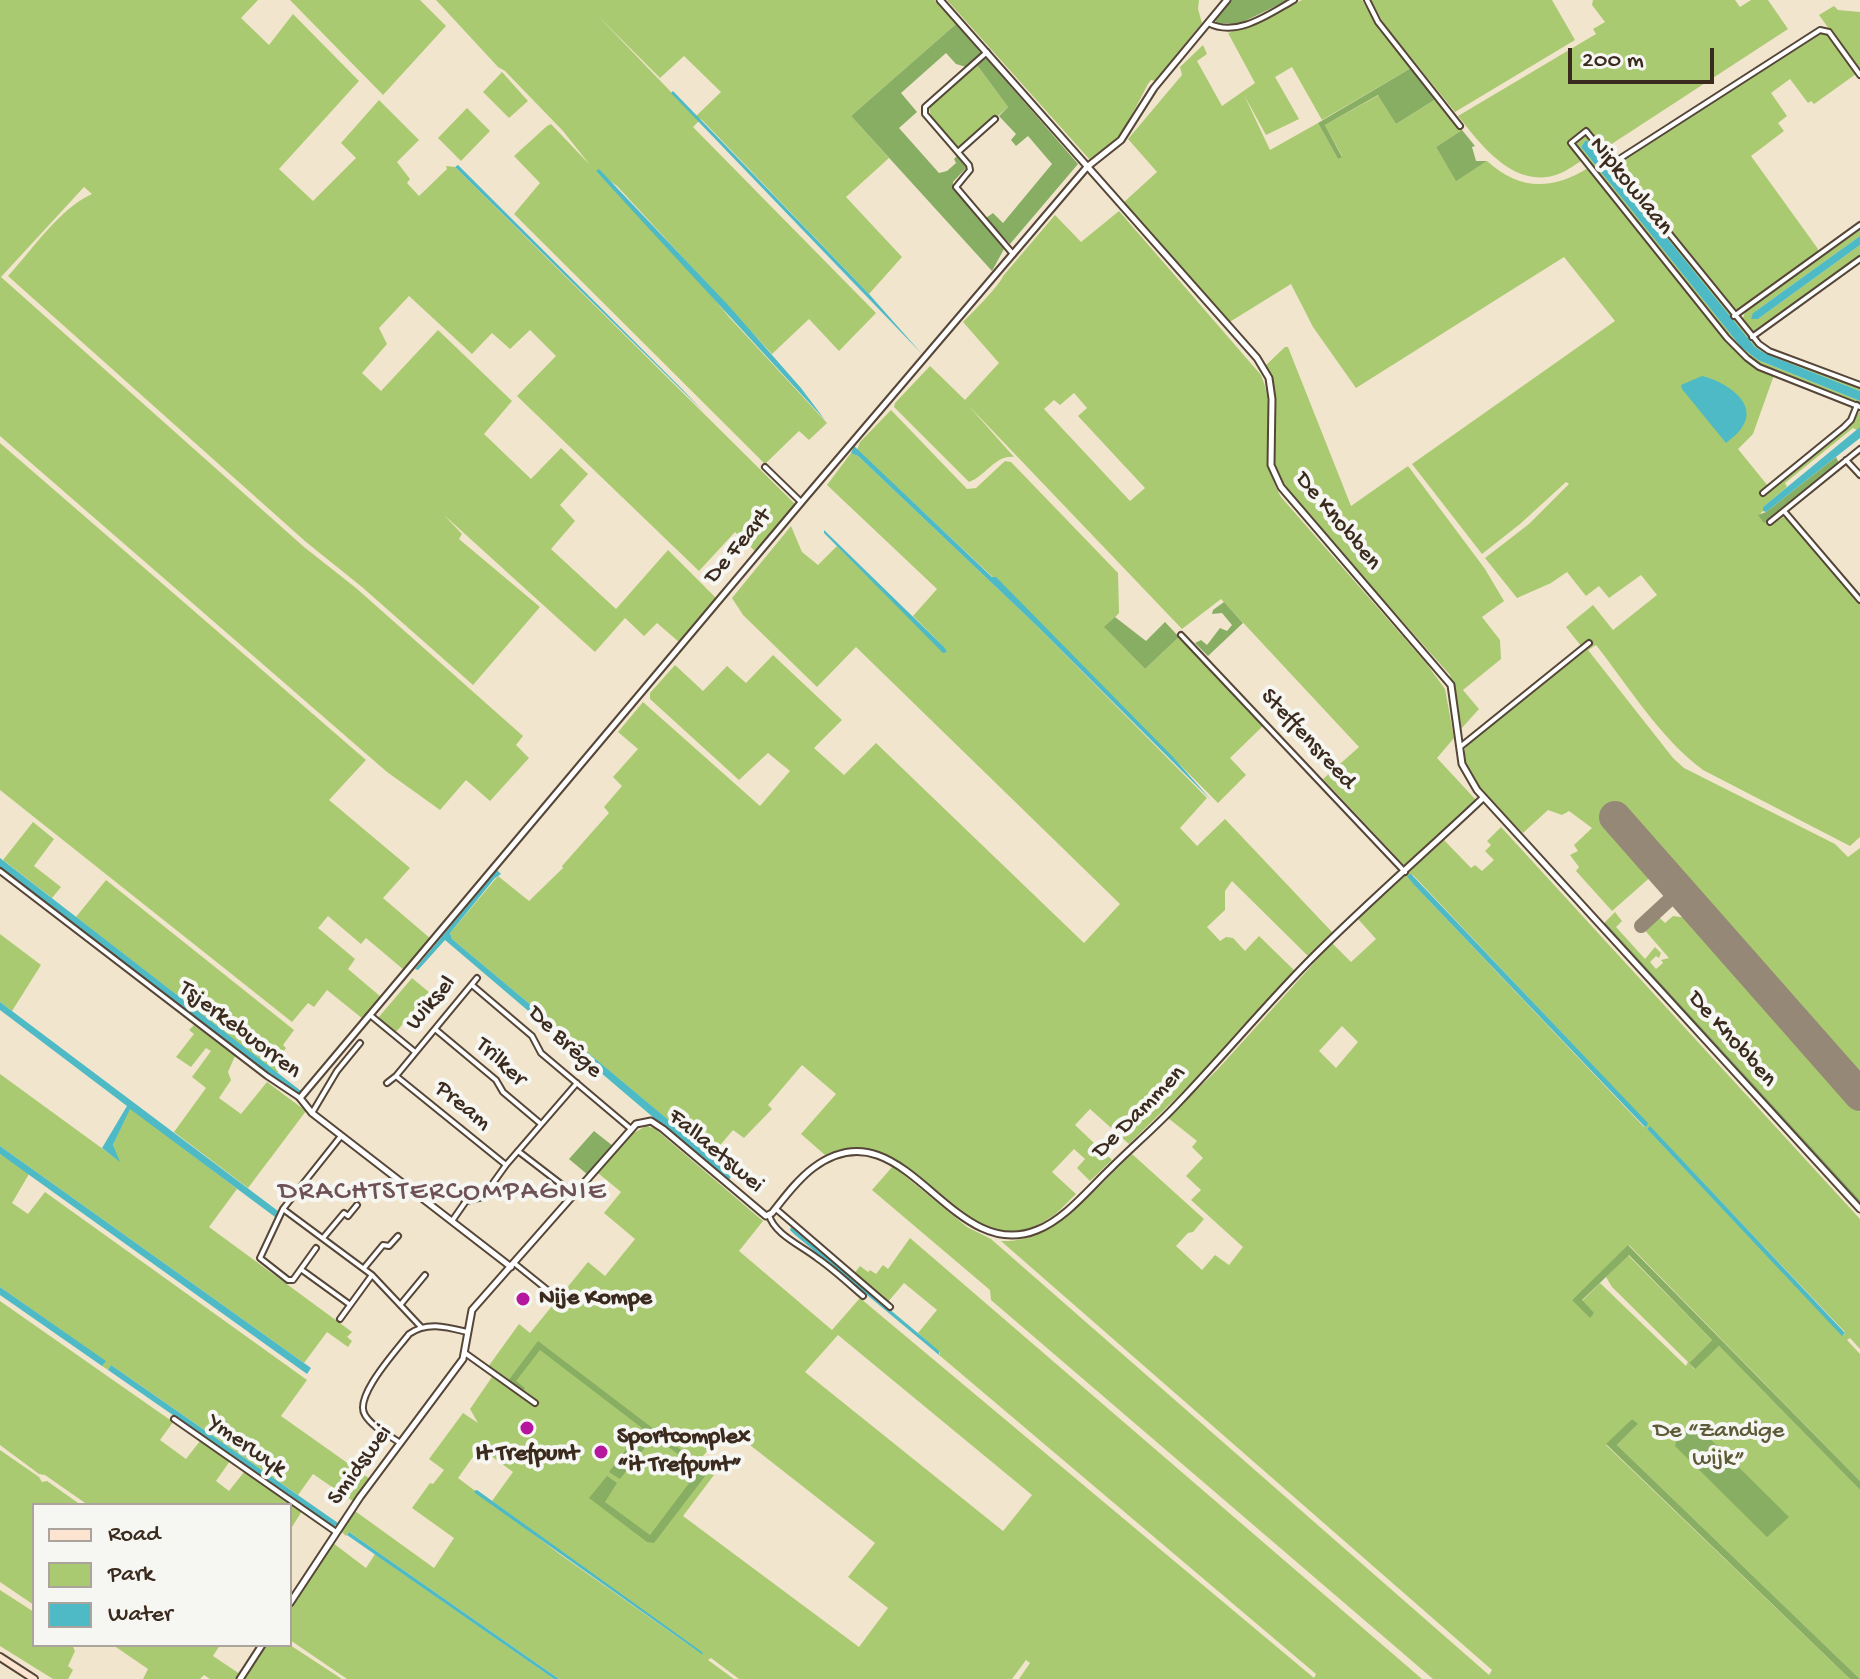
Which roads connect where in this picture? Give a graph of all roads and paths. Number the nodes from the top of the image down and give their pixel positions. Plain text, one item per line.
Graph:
1 (940, 0) edge
2 (1227, 0) edge
3 (1294, 0) edge
4 (1367, 0) edge
5 (1207, 23) junction
6 (987, 52) junction
7 (1860, 75) edge
8 (995, 119) dead end
9 (1460, 126) dead end
10 (958, 152) junction
11 (1612, 163) junction
12 (1087, 167) junction
13 (1860, 225) edge
14 (1013, 254) junction
15 (1860, 259) edge
16 (1734, 316) junction
17 (1752, 337) junction
18 (1860, 385) edge
19 (1858, 406) edge
20 (1860, 449) edge
21 (1846, 460) junction
22 (765, 467) dead end
23 (1860, 475) edge
24 (1763, 493) dead end
25 (801, 502) junction
26 (1784, 511) junction
27 (1770, 522) dead end
28 (1860, 600) edge
29 (1181, 635) dead end
30 (1589, 643) dead end
31 (1459, 747) junction
32 (1483, 798) junction
33 (0, 871) edge
34 (1405, 872) junction
35 (477, 978) dead end
36 (472, 985) junction
37 (370, 1015) junction
38 (435, 1029) junction
39 (360, 1043) dead end
40 (415, 1052) junction
41 (396, 1076) junction
42 (387, 1083) dead end
43 (577, 1083) junction
44 (300, 1098) junction
45 (312, 1113) junction
46 (541, 1124) junction
47 (631, 1129) junction
48 (341, 1136) junction
49 (518, 1151) junction
50 (506, 1165) junction
51 (450, 1187) dead end
52 (574, 1194) junction
53 (466, 1201) junction
54 (357, 1205) dead end
55 (283, 1209) junction
56 (776, 1209) junction
57 (1860, 1209) edge
58 (769, 1215) junction
59 (452, 1221) junction
60 (398, 1236) dead end
61 (323, 1238) junction
62 (316, 1248) dead end
63 (512, 1265) junction
64 (363, 1269) junction
65 (302, 1270) junction
66 (372, 1275) junction
67 (425, 1275) dead end
68 (555, 1296) dead end
69 (863, 1296) dead end
70 (349, 1304) junction
71 (401, 1304) junction
72 (890, 1307) dead end
73 (340, 1319) dead end
74 (421, 1327) junction
75 (467, 1332) junction
76 (465, 1353) junction
77 (535, 1403) dead end
78 (174, 1419) dead end
79 (400, 1443) junction
80 (336, 1532) junction
81 (292, 1600) edge
82 (261, 1647) edge
83 (0, 1657) edge
84 (34, 1679) edge
85 (240, 1679) edge

1 - 6 street, De Knobben
2 - 5 street, De Feart
3 - 5 street
4 - 9 street
5 - 12 street, De Feart
6 - 10 street
6 - 12 street, De Knobben
7 - 11 street
8 - 10 street
10 - 14 street
11 - 16 street, Nipkowlaan
11 - 19 street, Nipkowlaan
12 - 14 street, De Feart
12 - 31 street, De Knobben
13 - 16 street
14 - 25 street, De Feart
15 - 17 street
16 - 17 street, Nipkowlaan
17 - 18 street, Nipkowlaan
19 - 24 street
20 - 21 street
21 - 23 street
21 - 26 street
22 - 25 street
25 - 37 street, De Feart
26 - 27 street
26 - 28 street
29 - 34 street, Steffensreed
30 - 31 street
31 - 32 street, De Knobben
32 - 34 street, De Dammen
32 - 57 street, De Knobben
33 - 44 street, Tsjerkebuorren
34 - 56 street, De Dammen
35 - 36 street, Wiksel
36 - 38 street, Wiksel
36 - 43 street, De Brêge
37 - 40 street, Wiksel
37 - 44 street, De Feart
38 - 40 street, Wiksel
38 - 46 street, Trilker
39 - 45 street
40 - 41 street, Wiksel
41 - 42 street, Wiksel
41 - 50 street, Pream
43 - 46 street
43 - 47 street, De Brêge
44 - 45 street, Tsjerkebuorren
45 - 48 street, Tsjerkebuorren
46 - 49 street
47 - 52 street, Fallaetswei
47 - 58 street, Fallaetswei
48 - 55 street
48 - 59 street, Tsjerkebuorren
49 - 50 street
49 - 52 street
50 - 53 street
51 - 53 street
52 - 63 street, Fallaetswei
53 - 59 street
54 - 61 street
55 - 61 street
55 - 65 street
56 - 58 street, Fallaetswei
56 - 72 street, Fallaetswei
58 - 69 street, Fallaetswei
59 - 63 street, Tsjerkebuorren
60 - 64 street
61 - 64 street
62 - 65 street
63 - 68 street
63 - 75 street
64 - 66 street
65 - 70 street
66 - 70 street
66 - 71 street
67 - 71 street
70 - 73 street
71 - 74 street
74 - 75 street
74 - 79 street
75 - 76 street
76 - 77 street
76 - 79 street, Smidswei
78 - 80 street, Ymerwyk
79 - 80 street, Smidswei
80 - 81 street, Smidswei
82 - 85 street
83 - 84 main road

